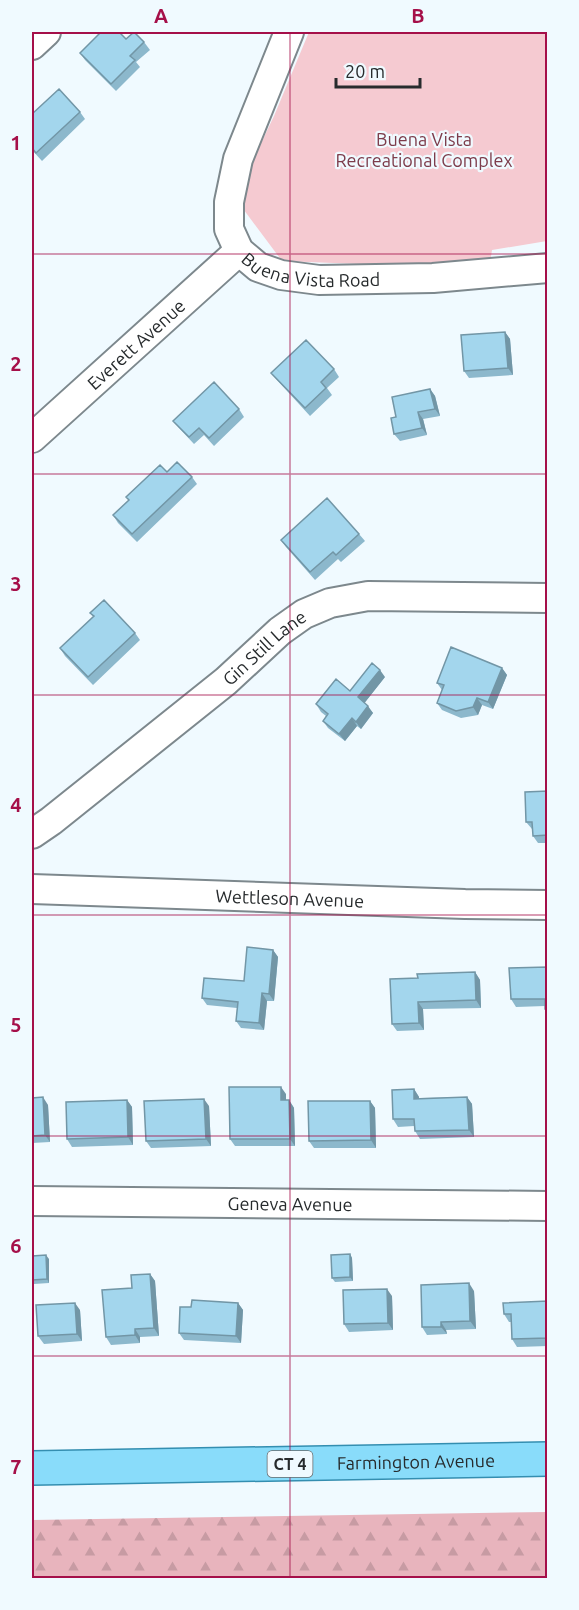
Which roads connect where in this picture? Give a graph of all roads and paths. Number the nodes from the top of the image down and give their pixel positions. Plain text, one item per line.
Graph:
1 (45, 32) edge
2 (289, 32) edge
3 (32, 45) edge
4 (239, 251) junction
5 (548, 268) edge
6 (32, 438) edge
7 (548, 598) edge
8 (32, 834) edge
9 (32, 889) edge
10 (548, 905) edge
11 (32, 1201) edge
12 (548, 1206) edge
13 (548, 1460) edge
14 (32, 1468) edge

1 - 3 street
2 - 4 street, Buena Vista Road
4 - 5 street, Buena Vista Road
4 - 6 street, Everett Avenue
7 - 8 street, Gin Still Lane
9 - 10 street, Wettleson Avenue
11 - 12 street, Geneva Avenue
13 - 14 main road, Farmington Avenue / CT 4

